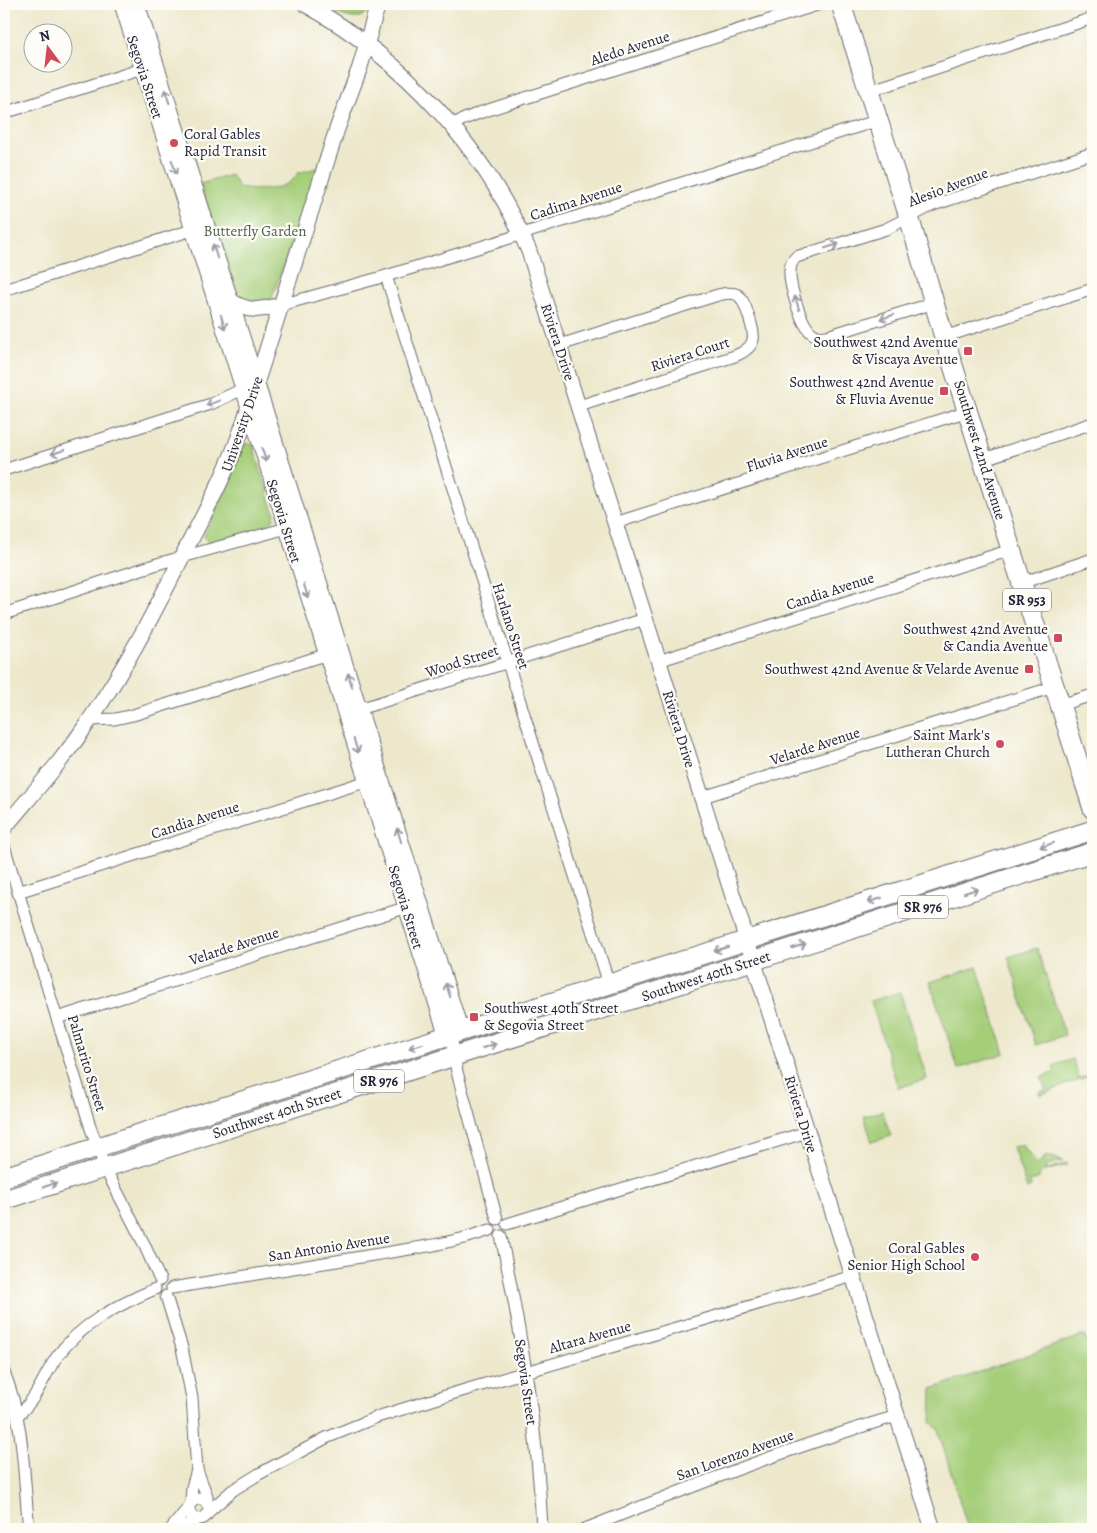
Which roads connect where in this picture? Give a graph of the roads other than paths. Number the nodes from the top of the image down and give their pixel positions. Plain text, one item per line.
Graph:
1 (122, 4) edge
2 (137, 4) edge
3 (305, 4) edge
4 (378, 4) edge
5 (820, 4) edge
6 (841, 4) edge
7 (1093, 18) edge
8 (367, 44) junction
9 (142, 69) junction
10 (869, 91) junction
11 (4, 112) edge
12 (879, 120) junction
13 (450, 125) junction
14 (1093, 153) edge
15 (909, 217) junction
16 (200, 227) junction
17 (521, 234) junction
18 (386, 276) junction
19 (1093, 288) edge
20 (4, 290) edge
21 (231, 301) junction
22 (934, 303) junction
23 (281, 304) junction
24 (944, 337) junction
25 (560, 346) junction
26 (256, 381) junction
27 (243, 389) junction
28 (579, 406) junction
29 (249, 408) junction
30 (968, 411) junction
31 (1093, 423) edge
32 (984, 459) junction
33 (4, 470) edge
34 (615, 523) junction
35 (294, 526) junction
36 (1011, 550) junction
37 (182, 557) junction
38 (1093, 559) edge
39 (1022, 583) junction
40 (4, 614) edge
41 (645, 619) junction
42 (333, 652) junction
43 (658, 661) junction
44 (507, 662) junction
45 (1054, 687) junction
46 (1093, 695) edge
47 (1060, 705) junction
48 (352, 711) junction
49 (90, 720) junction
50 (374, 779) junction
51 (700, 798) junction
52 (1093, 809) edge
53 (4, 828) edge
54 (1093, 830) edge
55 (4, 846) edge
56 (1093, 852) edge
57 (18, 892) junction
58 (413, 905) junction
59 (746, 941) junction
60 (753, 961) junction
61 (609, 984) junction
62 (57, 1018) junction
63 (451, 1035) junction
64 (454, 1057) junction
65 (807, 1132) junction
66 (98, 1147) junction
67 (105, 1168) junction
68 (4, 1177) edge
69 (4, 1200) edge
70 (502, 1222) junction
71 (490, 1230) junction
72 (501, 1236) junction
73 (852, 1276) junction
74 (158, 1285) junction
75 (169, 1292) junction
76 (4, 1372) edge
77 (526, 1372) junction
78 (18, 1415) junction
79 (897, 1416) junction
80 (197, 1470) junction
81 (199, 1511) edge
82 (29, 1529) edge
83 (172, 1529) edge
84 (181, 1529) edge
85 (205, 1529) edge
86 (542, 1529) edge
87 (585, 1529) edge
88 (933, 1529) edge

1 - 9 street, Segovia Street
16 -> 2 street, Segovia Street
3 - 8 street, Riviera Drive
4 - 8 street, University Drive
5 - 13 street, Aledo Avenue
6 - 10 main road, Southwest 42nd Avenue / SR 953
7 - 10 street
8 - 13 street, Riviera Drive
8 - 23 street, University Drive
9 - 11 street
9 -> 16 street, Segovia Street
10 - 12 main road, Southwest 42nd Avenue / SR 953
12 - 15 main road, Southwest 42nd Avenue / SR 953
12 - 17 street, Cadima Avenue
13 - 17 street, Riviera Drive
14 - 15 street, Alesio Avenue
15 - 22 main road, Southwest 42nd Avenue / SR 953
22 -> 15 street, Alesio Avenue
16 - 20 street
21 -> 16 street, Segovia Street
16 -> 27 street, Segovia Street
17 - 18 street, Cadima Avenue
17 - 25 street, Riviera Drive
18 - 23 street, Cadima Avenue
18 - 44 street, Harlano Street
19 - 24 street
21 - 23 street
21 - 26 street, Segovia Street
22 - 24 main road, Southwest 42nd Avenue / SR 953
23 - 26 street, University Drive
24 - 30 main road, Southwest 42nd Avenue / SR 953
25 - 28 street, Riviera Drive
25 - 28 street, Riviera Court
26 - 27 street
26 - 29 street, University Drive
26 - 35 street, Segovia Street
27 - 29 street, Segovia Street
27 -> 33 street
28 - 34 street, Riviera Drive
29 -> 35 street, Segovia Street
29 - 37 street, University Drive
30 - 32 main road, Southwest 42nd Avenue / SR 953
30 - 34 street, Fluvia Avenue
31 - 32 street
32 - 36 main road, Southwest 42nd Avenue / SR 953
34 - 41 street, Riviera Drive
35 - 37 street
35 - 42 street, Segovia Street
36 - 39 main road, Southwest 42nd Avenue / SR 953
36 - 43 street, Candia Avenue
37 - 40 street
37 - 49 street, University Drive
38 - 39 street
39 - 45 main road, Southwest 42nd Avenue / SR 953
41 - 43 street, Riviera Drive
41 - 44 street, Wood Street
42 - 48 street, Segovia Street
42 - 49 street
43 - 51 street, Riviera Drive
44 - 48 street, Wood Street
44 - 61 street, Harlano Street
45 - 47 main road, Southwest 42nd Avenue / SR 953
45 - 51 street, Velarde Avenue
46 - 47 street
47 - 52 main road, Southwest 42nd Avenue / SR 953
48 - 50 street, Segovia Street
49 - 53 street, University Drive
50 - 57 street, Candia Avenue
50 - 58 street, Segovia Street
51 - 59 street, Riviera Drive
54 -> 59 main road, Southwest 40th Street / SR 976
55 - 57 street, Palmarito Street
60 -> 56 main road, Southwest 40th Street / SR 976
57 - 62 street, Palmarito Street
58 - 62 street, Velarde Avenue
58 - 63 street, Segovia Street
59 - 60 street, Riviera Drive
59 -> 61 main road, Southwest 40th Street / SR 976
64 -> 60 main road, Southwest 40th Street / SR 976
60 - 65 street, Riviera Drive
61 - 63 main road, Southwest 40th Street / SR 976
62 - 66 street, Palmarito Street
63 - 64 street, Segovia Street
63 -> 66 main road, Southwest 40th Street / SR 976
64 - 67 main road, Southwest 40th Street / SR 976
64 - 70 street, Segovia Street
65 - 70 street
65 - 73 street, Riviera Drive
66 - 67 street, Palmarito Street
66 - 68 main road, Southwest 40th Street / SR 976
69 -> 67 main road, Southwest 40th Street / SR 976
67 - 74 street, Palmarito Street
70 - 71 street
70 - 72 street
71 - 72 street
71 - 75 street, San Antonio Avenue
72 - 77 street, Segovia Street
73 - 77 street, Altara Avenue
73 - 79 street, Riviera Drive
74 - 75 street
74 - 78 street
75 - 80 street
76 - 78 street
77 - 81 street, Altara Avenue
77 - 86 street, Segovia Street
78 - 82 street
79 - 87 street, San Lorenzo Avenue
79 - 88 street, Riviera Drive
80 - 81 street
80 - 81 street
81 - 83 street, Altara Avenue
81 - 84 street, Altara Avenue
81 - 85 street

